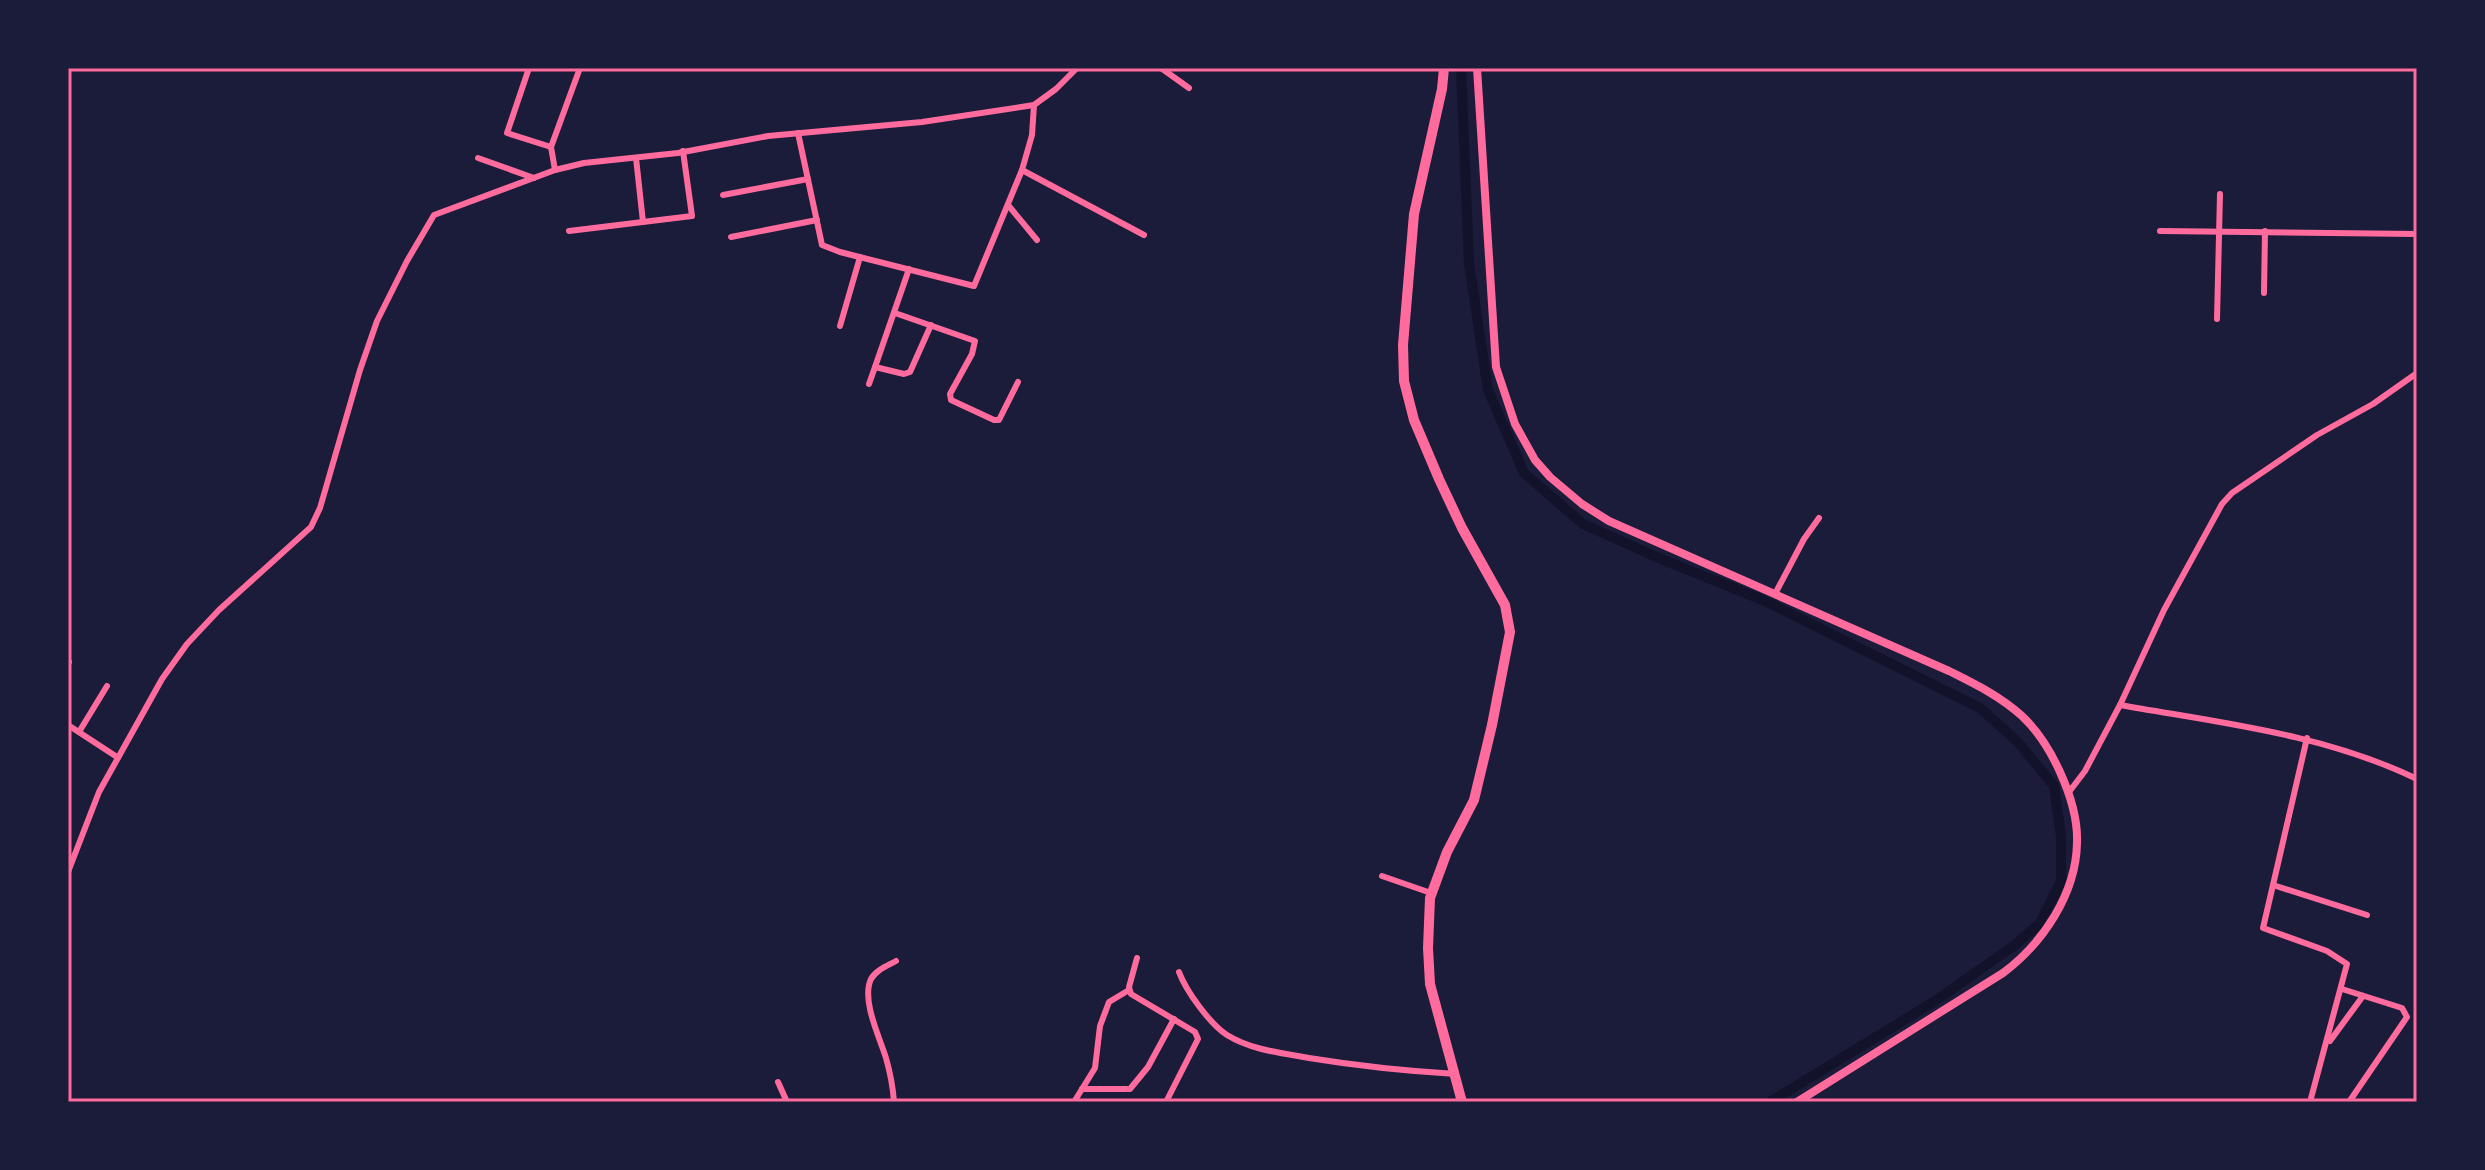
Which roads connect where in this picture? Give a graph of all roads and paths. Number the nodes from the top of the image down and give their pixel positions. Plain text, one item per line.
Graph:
1 (529, 68) edge
2 (580, 68) edge
3 (1077, 68) edge
4 (1161, 68) edge
5 (1444, 68) edge
6 (1477, 68) edge
7 (1189, 88) dead end
8 (1034, 105) junction
9 (798, 133) junction
10 (551, 147) junction
11 (683, 151) junction
12 (478, 158) dead end
13 (636, 158) junction
14 (555, 170) junction
15 (1022, 170) junction
16 (534, 178) junction
17 (808, 179) junction
18 (2220, 194) dead end
19 (723, 195) dead end
20 (1008, 205) junction
21 (817, 220) junction
22 (643, 222) junction
23 (569, 231) dead end
24 (2160, 231) dead end
25 (2219, 231) junction
26 (2265, 231) junction
27 (2417, 234) edge
28 (1144, 235) dead end
29 (731, 237) dead end
30 (1037, 240) dead end
31 (860, 257) junction
32 (909, 269) junction
33 (2264, 293) dead end
34 (895, 313) junction
35 (2217, 319) dead end
36 (931, 325) junction
37 (840, 326) dead end
38 (875, 367) junction
39 (2417, 373) edge
40 (1018, 382) dead end
41 (869, 384) dead end
42 (1819, 518) dead end
43 (1775, 594) junction
44 (107, 686) dead end
45 (2120, 705) junction
46 (68, 725) edge
47 (79, 732) junction
48 (2307, 738) junction
49 (117, 757) junction
50 (2417, 779) edge
51 (2069, 792) junction
52 (68, 872) edge
53 (1382, 876) dead end
54 (2273, 885) junction
55 (1431, 893) junction
56 (2367, 915) dead end
57 (1137, 958) dead end
58 (896, 961) dead end
59 (1179, 972) dead end
60 (2342, 989) junction
61 (1129, 990) junction
62 (2363, 996) junction
63 (1174, 1019) junction
64 (2327, 1045) junction
65 (1456, 1074) junction
66 (778, 1082) dead end
67 (1082, 1089) junction
68 (787, 1102) edge
69 (894, 1102) edge
70 (1074, 1102) edge
71 (1166, 1102) edge
72 (1462, 1102) edge
73 (1797, 1102) edge
74 (2310, 1102) edge
75 (2349, 1102) edge

1 - 10 street
2 - 10 street
3 - 8 street
4 - 7 street
5 - 55 main road
6 - 43 street
8 - 9 street
8 - 15 street
9 - 11 street
9 - 17 street
10 - 14 street
11 - 13 street
11 - 22 street
12 - 16 street
13 - 14 street
13 - 22 street
14 - 16 street
15 - 20 street
15 - 28 street
16 - 49 street
17 - 19 street
17 - 21 street
18 - 25 street
20 - 30 street
20 - 32 street
21 - 29 street
21 - 31 street
22 - 23 street
24 - 25 street
25 - 26 street
25 - 35 street
26 - 27 street
26 - 33 street
31 - 32 street
31 - 37 street
32 - 34 street
34 - 36 street
34 - 38 street
36 - 38 street
36 - 40 street
38 - 41 street
39 - 45 street
42 - 43 street
43 - 51 street
44 - 47 street
45 - 48 street
45 - 51 street
46 - 47 street
47 - 49 street
48 - 50 street
48 - 54 street
49 - 52 street
51 - 73 street
53 - 55 street
54 - 56 street
54 - 60 street
55 - 65 main road
57 - 61 street
58 - 69 street
59 - 65 street
60 - 62 street
60 - 64 street
61 - 63 street
61 - 67 street
62 - 64 street
62 - 75 street
63 - 67 street
63 - 71 street
64 - 74 street
65 - 72 main road
66 - 68 street
67 - 70 street

